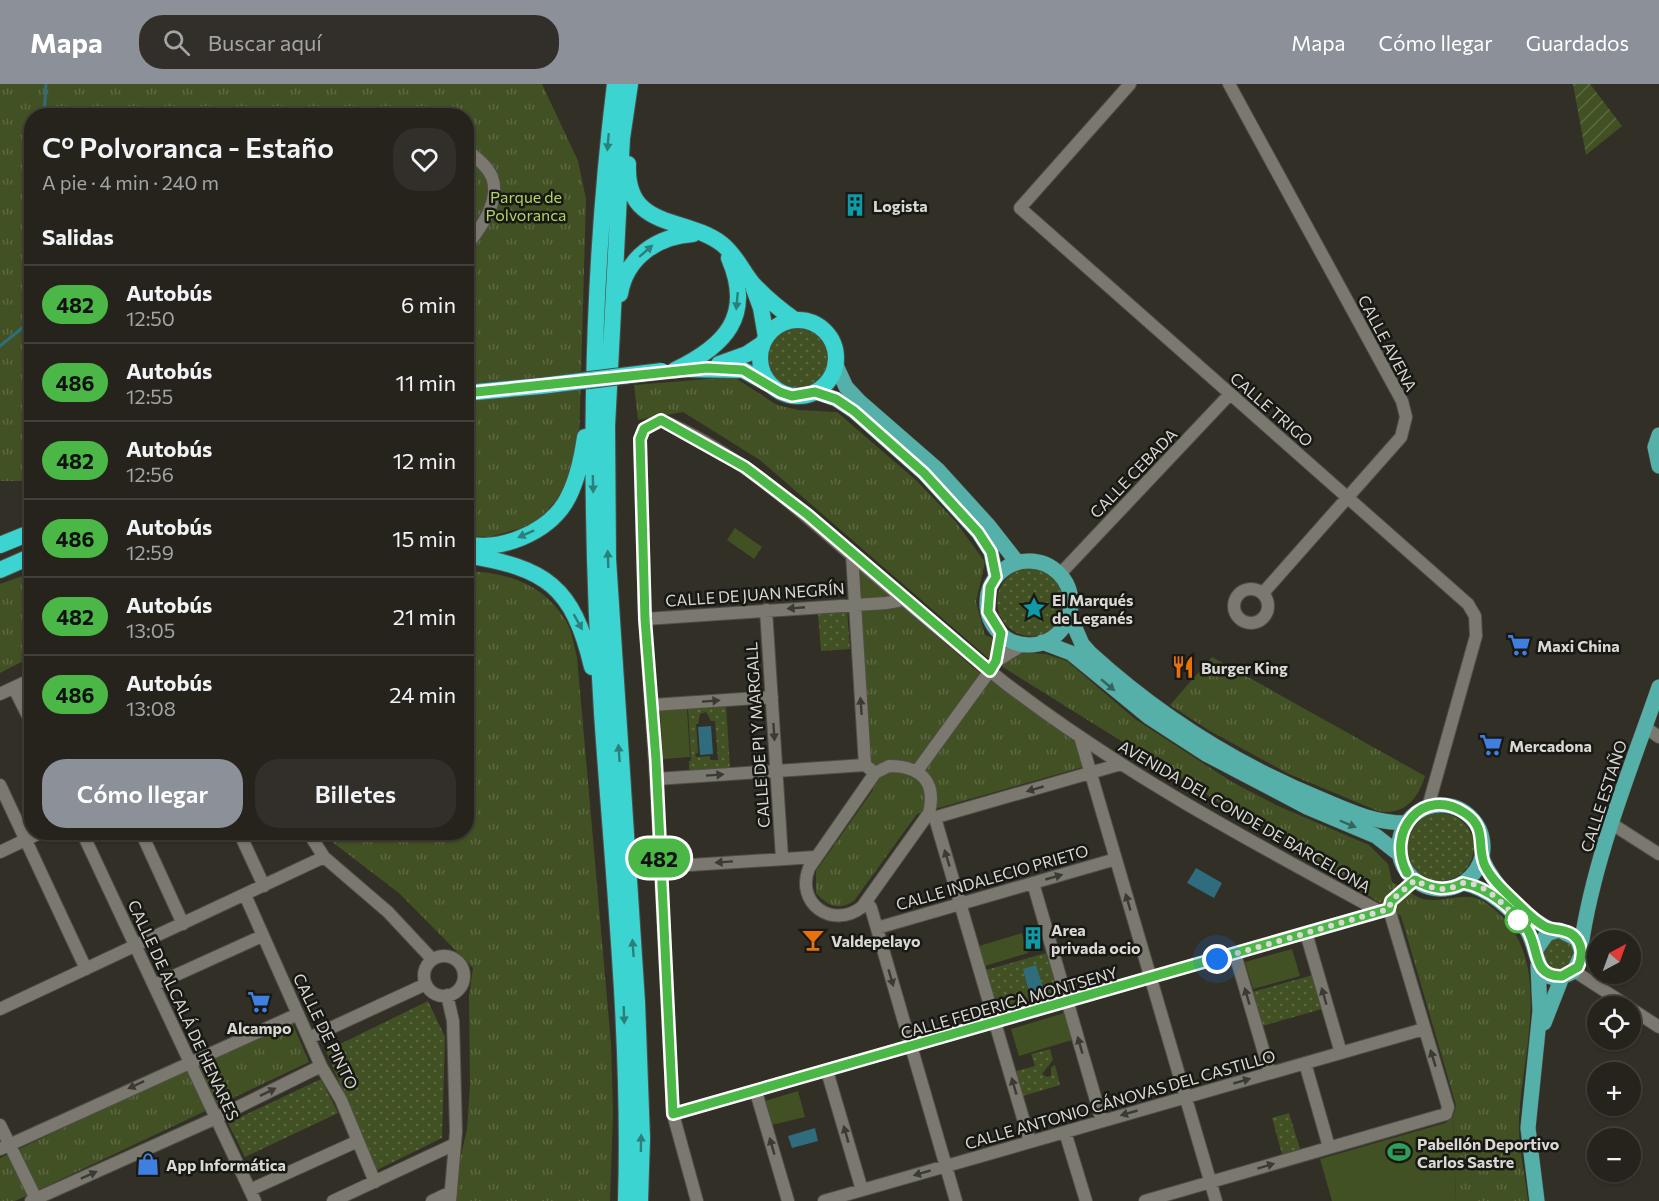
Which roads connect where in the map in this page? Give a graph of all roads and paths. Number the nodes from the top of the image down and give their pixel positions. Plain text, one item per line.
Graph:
1 (615, 84) edge
2 (630, 84) edge
3 (636, 84) edge
4 (1130, 84) edge
5 (1229, 84) edge
6 (474, 156) edge
7 (474, 234) edge
8 (703, 234) junction
9 (723, 245) junction
10 (752, 282) junction
11 (597, 290) junction
12 (795, 320) junction
13 (764, 341) junction
14 (835, 363) junction
15 (707, 368) junction
16 (668, 371) junction
17 (770, 384) junction
18 (474, 392) edge
19 (815, 392) junction
20 (1230, 394) junction
21 (607, 426) junction
22 (1659, 435) edge
23 (1659, 466) edge
24 (1348, 497) junction
25 (24, 535) edge
26 (0, 545) edge
27 (474, 546) edge
28 (852, 555) junction
29 (474, 557) edge
30 (24, 560) edge
31 (1017, 562) junction
32 (0, 570) edge
33 (1060, 574) junction
34 (996, 577) junction
35 (1263, 593) dead end
36 (901, 597) junction
37 (854, 603) junction
38 (766, 610) junction
39 (1069, 614) junction
40 (645, 619) junction
41 (1001, 633) junction
42 (1042, 642) junction
43 (1024, 644) junction
44 (993, 666) junction
45 (24, 683) edge
46 (1659, 687) edge
47 (14, 688) junction
48 (0, 694) edge
49 (772, 697) junction
50 (652, 705) junction
51 (24, 708) edge
52 (602, 712) junction
53 (1645, 728) junction
54 (1659, 737) edge
55 (1081, 740) junction
56 (1121, 764) junction
57 (870, 769) junction
58 (777, 771) junction
59 (917, 771) junction
60 (1091, 773) junction
61 (657, 779) junction
62 (0, 785) edge
63 (1428, 807) junction
64 (932, 816) junction
65 (1406, 823) junction
66 (1612, 824) junction
67 (24, 836) edge
68 (26, 840) joint
69 (86, 840) edge
70 (145, 840) edge
71 (243, 840) edge
72 (313, 840) edge
73 (0, 852) edge
74 (1399, 854) junction
75 (1659, 854) edge
76 (324, 857) junction
77 (815, 857) junction
78 (782, 858) junction
79 (1482, 858) junction
80 (1116, 859) junction
81 (659, 867) junction
82 (1415, 880) junction
83 (1033, 883) junction
84 (1463, 883) junction
85 (264, 886) junction
86 (245, 895) junction
87 (867, 902) junction
88 (960, 903) junction
89 (1384, 910) junction
90 (1585, 917) junction
91 (183, 924) junction
92 (877, 928) junction
93 (1559, 931) junction
94 (1306, 933) junction
95 (262, 936) junction
96 (1581, 945) junction
97 (136, 946) junction
98 (1235, 954) junction
99 (1536, 958) junction
100 (432, 959) junction
101 (86, 969) junction
102 (1568, 974) junction
103 (1151, 978) junction
104 (426, 984) junction
105 (154, 985) junction
106 (447, 995) junction
107 (1609, 996) edge
108 (1067, 1002) junction
109 (1, 1005) edge
110 (298, 1014) junction
111 (1641, 1015) edge
112 (995, 1023) junction
113 (1659, 1027) edge
114 (1424, 1029) junction
115 (309, 1038) junction
116 (1538, 1046) junction
117 (911, 1047) junction
118 (1341, 1053) junction
119 (189, 1061) junction
120 (1305, 1063) junction
121 (321, 1066) junction
122 (827, 1071) junction
123 (1270, 1073) junction
124 (756, 1092) junction
125 (1185, 1097) junction
126 (673, 1114) junction
127 (216, 1118) junction
128 (1102, 1121) junction
129 (0, 1125) edge
130 (1065, 1132) junction
131 (358, 1141) junction
132 (1030, 1142) junction
133 (455, 1144) junction
134 (4, 1146) edge
135 (1329, 1147) junction
136 (946, 1166) junction
137 (375, 1182) junction
138 (1210, 1182) junction
139 (862, 1190) junction
140 (252, 1196) edge
141 (451, 1197) edge
142 (34, 1200) edge
143 (333, 1201) edge
144 (432, 1201) edge
145 (626, 1201) edge
146 (640, 1201) edge
147 (697, 1201) edge
148 (788, 1201) edge
149 (826, 1201) edge
150 (956, 1201) edge
151 (1086, 1201) edge
152 (1144, 1201) edge
153 (1216, 1201) edge
154 (1538, 1201) edge

1 -> 11 highway
2 - 21 highway
3 - 8 highway
4 - 20 street, CALLE TRIGO
5 - 24 street, CALLE AVENA
6 - 7 street
8 - 9 highway
21 -> 8 highway
9 - 10 highway
9 -> 16 highway
10 - 12 highway
10 - 13 highway
11 -> 27 highway
11 -> 52 highway
12 - 13 highway
12 - 14 highway
13 - 15 highway
13 - 17 highway
14 - 19 highway
14 - 31 main road
15 - 16 highway
15 - 17 highway
16 - 18 highway, bridge
17 - 19 highway
19 - 34 main road
20 - 24 street, CALLE TRIGO
20 - 33 street, CALLE CEBADA
146 -> 21 highway
22 - 23 main road
24 - 35 street, CALLE AVENA
24 - 63 street, CALLE TRIGO
25 - 26 highway
28 - 36 street, AVENIDA DEL CONDE DE BARCELONA
28 - 37 street
28 - 40 street, AVENIDA DEL CONDE DE BARCELONA
29 -> 52 highway
30 - 32 highway
31 - 33 main road
31 - 34 main road
33 - 39 main road
34 - 41 main road
36 - 37 street, CALLE DE JUAN NEGRÍN
36 - 44 street, AVENIDA DEL CONDE DE BARCELONA
37 -> 38 street, CALLE DE JUAN NEGRÍN
57 -> 37 street
38 - 40 street, CALLE DE JUAN NEGRÍN
38 - 49 street, CALLE DE PI Y MARGALL
39 - 42 main road
39 - 65 main road
40 - 50 street
41 - 43 main road
41 - 44 street
42 - 43 main road
42 -> 74 main road
43 - 44 street
44 - 55 street, AVENIDA DEL CONDE DE BARCELONA
44 - 59 street
45 - 47 street
46 - 53 main road, CALLE ESTAÑO
47 - 48 street
47 - 51 street
50 -> 49 street
49 -> 58 street, CALLE DE PI Y MARGALL
50 - 61 street
52 -> 145 highway
53 - 54 street
53 - 66 main road, CALLE ESTAÑO
55 - 56 street, AVENIDA DEL CONDE DE BARCELONA
55 - 60 street
56 - 60 street
56 - 89 street, AVENIDA DEL CONDE DE BARCELONA
57 - 58 street
57 - 59 street
57 - 77 street
61 -> 58 street
58 - 78 street, CALLE DE PI Y MARGALL
59 - 64 street
60 -> 64 street
60 - 80 street
61 - 81 street
62 - 67 street
63 - 65 main road
63 - 79 main road
64 - 87 street
88 -> 64 street
65 - 74 main road
66 - 75 street
66 - 90 main road, CALLE ESTAÑO
68 - 73 street
68 - 101 street
69 - 97 street, CALLE DE ALCALÁ DE HENARES
70 - 91 street
71 - 85 street
72 - 76 street
74 - 82 main road
76 - 85 street
76 - 100 street
77 - 78 street
77 - 87 street
78 -> 81 street
79 - 84 main road
79 - 93 main road
83 -> 80 street, CALLE INDALECIO PRIETO
103 -> 80 street
81 - 126 street
82 - 84 main road
82 - 89 street
83 - 88 street, CALLE INDALECIO PRIETO
83 - 108 street
84 - 99 main road
85 - 86 street
86 - 91 street
86 - 95 street, CALLE DE PINTO
87 - 92 street
88 - 92 street, CALLE INDALECIO PRIETO
88 - 112 street
89 - 94 street, CALLE FEDERICA MONTSENY
89 - 114 street
90 - 93 main road
90 - 96 main road, CALLE ESTAÑO
91 - 97 street
92 -> 117 street
93 - 96 main road
93 - 99 main road
94 - 98 street, CALLE FEDERICA MONTSENY
118 -> 94 street
95 - 105 street
95 - 110 street, CALLE DE PINTO
96 - 102 main road
97 - 101 street
97 - 105 street, CALLE DE ALCALÁ DE HENARES
98 - 103 street, CALLE FEDERICA MONTSENY
123 -> 98 street
99 - 102 main road
99 - 116 main road
100 - 104 street
100 - 106 street
101 - 109 street
102 - 107 street
102 - 116 main road
103 - 108 street, CALLE FEDERICA MONTSENY
103 - 125 street
104 - 106 street
104 - 115 street
105 - 119 street, CALLE DE ALCALÁ DE HENARES
106 - 133 street
108 - 112 street, CALLE FEDERICA MONTSENY
128 -> 108 street
110 - 115 street, CALLE DE PINTO
110 - 119 street
111 - 113 street
112 - 117 street, CALLE FEDERICA MONTSENY
132 -> 112 street
114 - 118 street, CALLE ANTONIO CÁNOVAS DEL CASTILLO
135 -> 114 street
115 - 121 street, CALLE DE PINTO
116 - 154 main road
117 - 122 street, CALLE FEDERICA MONTSENY
117 - 136 street
118 - 120 street, CALLE ANTONIO CÁNOVAS DEL CASTILLO
119 - 127 street, CALLE DE ALCALÁ DE HENARES
119 -> 134 street
120 - 123 street, CALLE ANTONIO CÁNOVAS DEL CASTILLO
120 - 135 street
127 -> 121 street
121 - 131 street, CALLE DE PINTO
122 - 124 street, CALLE FEDERICA MONTSENY
139 -> 122 street
125 -> 123 street, CALLE ANTONIO CÁNOVAS DEL CASTILLO
124 - 126 street, CALLE FEDERICA MONTSENY
148 -> 124 street
125 -> 128 street, CALLE ANTONIO CÁNOVAS DEL CASTILLO
125 - 138 street
126 - 147 street
127 - 140 street, CALLE DE ALCALÁ DE HENARES
142 -> 127 street
128 - 130 street, CALLE ANTONIO CÁNOVAS DEL CASTILLO
129 - 134 street
130 - 132 street, CALLE ANTONIO CÁNOVAS DEL CASTILLO
130 - 151 street
131 - 137 street, CALLE DE PINTO
131 - 140 street
132 - 136 street, CALLE ANTONIO CÁNOVAS DEL CASTILLO
133 - 137 street
133 - 141 street
134 - 142 street
138 -> 135 street
136 -> 139 street, CALLE ANTONIO CÁNOVAS DEL CASTILLO
136 - 150 street
137 - 143 street
138 - 152 street
138 - 153 street
139 - 149 street, CALLE ANTONIO CÁNOVAS DEL CASTILLO
141 - 144 street

